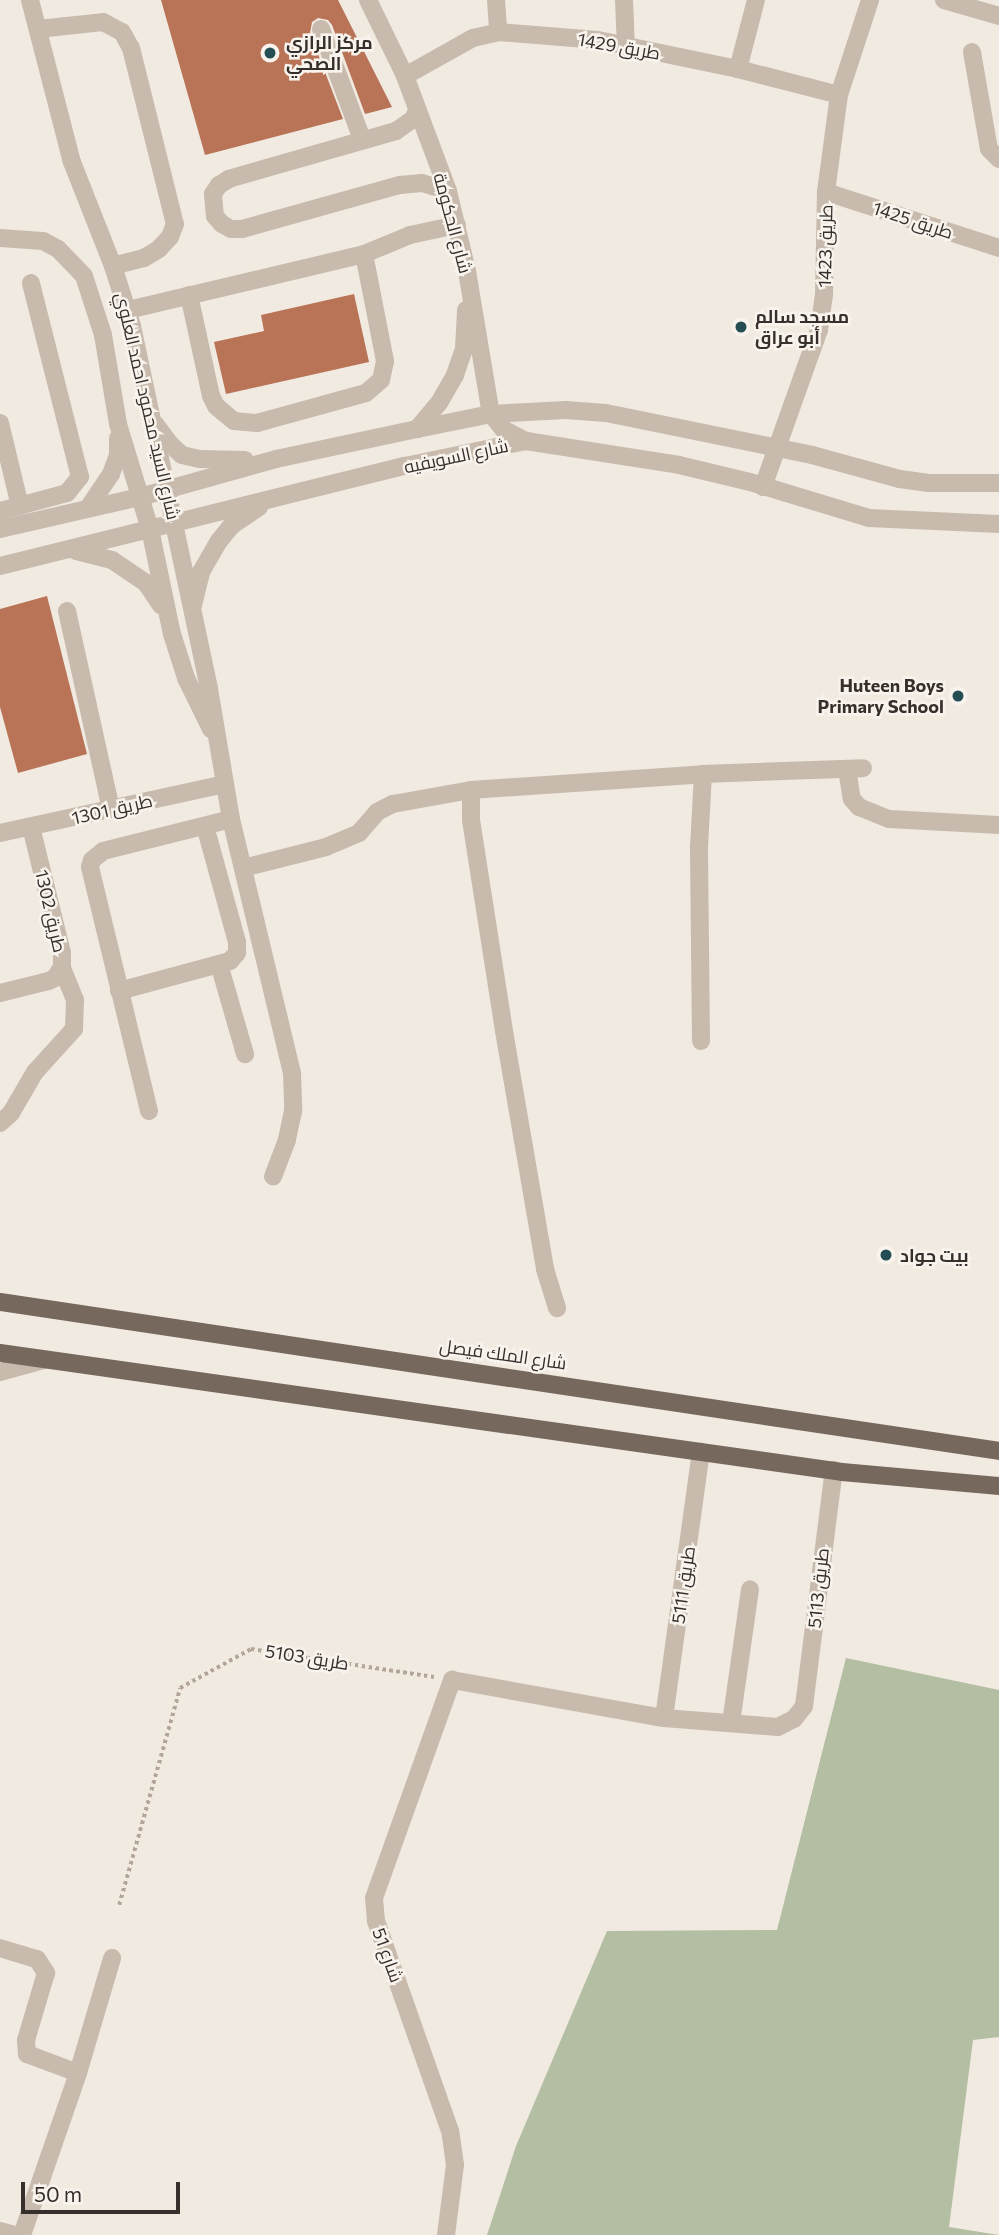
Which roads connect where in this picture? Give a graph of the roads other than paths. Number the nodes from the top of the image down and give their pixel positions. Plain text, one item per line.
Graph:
1 (30, 0) edge
2 (368, 0) edge
3 (496, 0) edge
4 (624, 0) edge
5 (756, 0) edge
6 (870, 0) edge
7 (944, 0) edge
8 (999, 16) edge
9 (37, 29) junction
10 (321, 29) dead end
11 (498, 32) junction
12 (626, 47) junction
13 (972, 52) dead end
14 (738, 69) junction
15 (405, 76) junction
16 (839, 95) junction
17 (417, 111) junction
18 (362, 139) junction
19 (999, 159) edge
20 (448, 191) junction
21 (826, 191) junction
22 (457, 225) junction
23 (0, 237) edge
24 (999, 248) edge
25 (363, 254) junction
26 (113, 266) junction
27 (467, 271) junction
28 (31, 283) dead end
29 (189, 295) junction
30 (130, 318) junction
31 (103, 335) junction
32 (491, 414) junction
33 (150, 418) junction
34 (0, 423) edge
35 (118, 424) junction
36 (417, 429) junction
37 (526, 442) junction
38 (776, 448) junction
39 (276, 459) junction
40 (999, 483) edge
41 (763, 487) junction
42 (165, 489) junction
43 (140, 497) junction
44 (272, 499) junction
45 (20, 506) junction
46 (88, 508) junction
47 (0, 511) edge
48 (176, 522) junction
49 (999, 524) edge
50 (0, 529) edge
51 (150, 529) junction
52 (73, 550) junction
53 (0, 566) edge
54 (66, 611) dead end
55 (191, 611) junction
56 (166, 612) junction
57 (216, 739) junction
58 (702, 774) junction
59 (224, 784) junction
60 (471, 790) junction
61 (111, 809) junction
62 (231, 819) junction
63 (999, 825) edge
64 (205, 826) junction
65 (31, 827) junction
66 (0, 833) edge
67 (243, 868) junction
68 (219, 964) junction
69 (62, 967) junction
70 (119, 990) junction
71 (0, 993) edge
72 (701, 1041) dead end
73 (245, 1054) dead end
74 (149, 1111) dead end
75 (0, 1123) edge
76 (273, 1176) dead end
77 (0, 1302) edge
78 (557, 1308) dead end
79 (0, 1353) edge
80 (48, 1360) junction
81 (0, 1372) edge
82 (999, 1451) edge
83 (701, 1452) junction
84 (834, 1470) junction
85 (972, 1481) junction
86 (999, 1486) edge
87 (999, 1497) edge
88 (750, 1589) dead end
89 (664, 1718) junction
90 (732, 1723) junction
91 (0, 1948) edge
92 (113, 1958) dead end
93 (78, 2073) junction
94 (0, 2231) edge
95 (15, 2235) edge
96 (22, 2235) edge
97 (446, 2235) edge

1 - 9 street, شارع السيد محمود احمد العلوي
2 - 15 street, شارع الحكومة
3 - 11 street
4 - 12 street
5 - 14 street
6 - 16 street, طريق 1423
7 - 8 street
9 - 26 street, شارع السيد محمود احمد العلوي
9 - 26 street
10 - 18 street
11 - 12 street, طريق 1429
11 - 15 street, طريق 1429
12 - 14 street, طريق 1429
13 - 19 street
14 - 16 street, طريق 1429
15 - 17 street, شارع الحكومة
16 - 21 street, طريق 1423
17 - 18 street
17 - 20 street, شارع الحكومة
18 - 20 street
20 - 22 street, شارع الحكومة
21 - 24 street, طريق 1425
21 - 38 street, طريق 1423
22 - 25 street
22 - 27 street, شارع الحكومة
23 - 31 street, شارع السيد محمود احمد العلوي
25 - 29 street
25 - 29 street
26 - 30 street, شارع السيد محمود احمد العلوي
27 - 32 street, شارع الحكومة
27 - 36 street
28 - 45 street
29 - 30 street
30 - 31 street
30 - 33 street, شارع السيد محمود احمد العلوي
31 - 35 street, شارع السيد محمود احمد العلوي
32 - 36 street, شارع السويفيه
32 - 37 street
32 - 38 street, شارع السويفيه
33 - 39 street
33 - 42 street, شارع السيد محمود احمد العلوي
34 - 45 street
35 - 43 street, شارع السيد محمود احمد العلوي
35 - 46 street
36 - 39 street, شارع السويفيه
37 - 41 street, شارع السويفيه
37 - 44 street, شارع السويفيه
38 - 40 street, شارع السويفيه
38 - 41 street, طريق 1423
39 - 42 street, شارع السويفيه
41 - 49 street, شارع السويفيه
42 - 43 street, شارع السويفيه
42 - 48 street, شارع السيد محمود احمد العلوي
43 - 46 street, شارع السويفيه
43 - 51 street, شارع السيد محمود احمد العلوي
44 - 48 street, شارع السويفيه
44 - 55 street
45 - 47 street
46 - 50 street, شارع السويفيه
48 - 51 street, شارع السويفيه
48 - 55 street, شارع السيد محمود احمد العلوي
51 - 52 street, شارع السويفيه
51 - 56 street, شارع السيد محمود احمد العلوي
52 - 53 street, شارع السويفيه
52 - 56 street
54 - 61 street
55 - 57 street, شارع السيد محمود احمد العلوي
56 - 57 street, شارع السيد محمود احمد العلوي
57 - 59 street, شارع السيد محمود احمد العلوي
58 - 60 street
58 - 63 street
58 - 72 street
59 - 61 street, طريق 1301
59 - 62 street, شارع السيد محمود احمد العلوي
60 - 67 street
60 - 78 street
61 - 65 street, طريق 1301
62 - 64 street
62 - 67 street, شارع السيد محمود احمد العلوي
64 - 68 street
64 - 70 street
65 - 66 street, طريق 1301
65 - 69 street, طريق 1302
67 - 76 street, شارع السيد محمود احمد العلوي
68 - 70 street
68 - 73 street
69 - 71 street, طريق 1302
69 - 75 street
70 - 74 street
77 - 82 main road, شارع الملك فيصل
79 - 80 main road
80 - 81 street
80 - 83 main road
83 - 84 main road
83 - 89 street, طريق 5111
84 - 85 main road
84 - 90 street, طريق 5113
85 - 86 main road
85 - 87 main road
88 - 90 street
89 - 90 street
89 - 97 street, شارع 51
91 - 93 street
92 - 93 street
93 - 96 street
94 - 95 street

